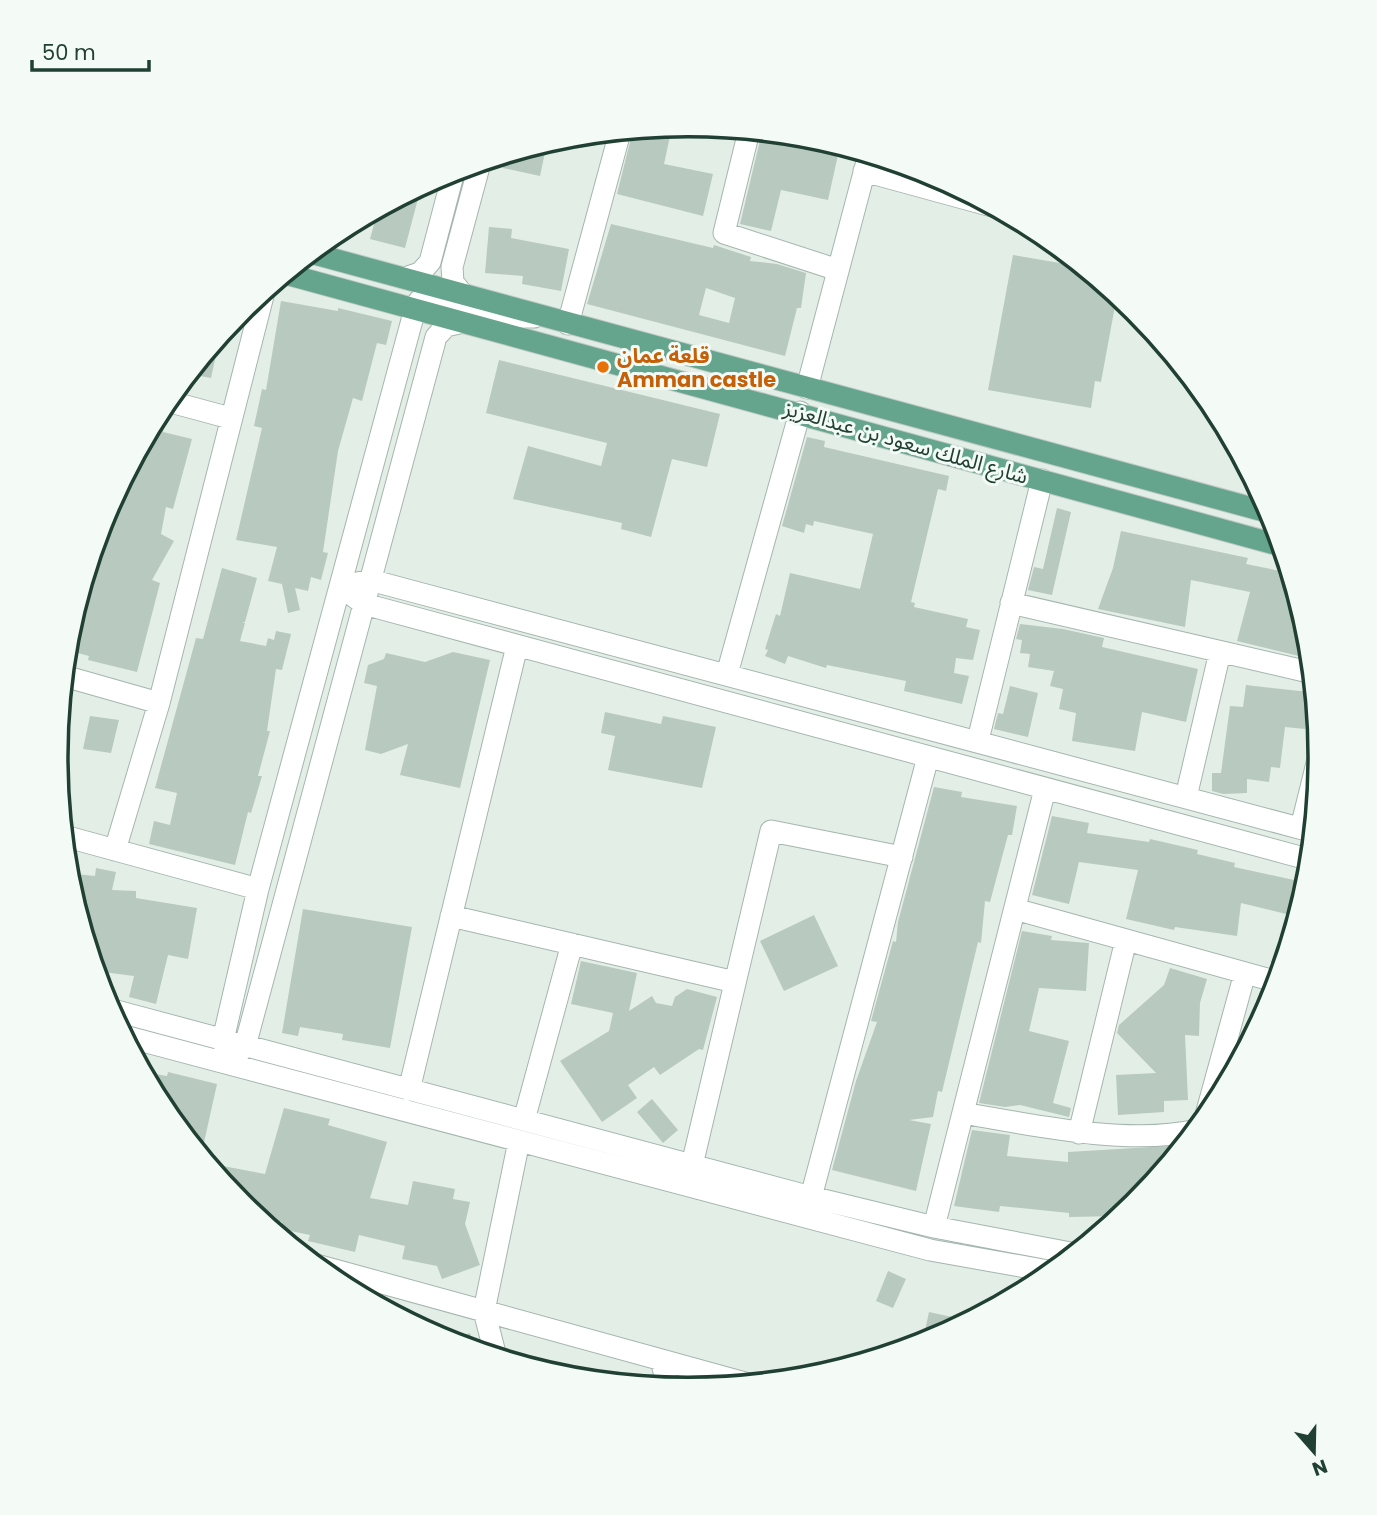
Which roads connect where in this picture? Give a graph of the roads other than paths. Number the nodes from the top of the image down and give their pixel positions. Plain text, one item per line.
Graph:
1 (746, 141) edge
2 (617, 142) edge
3 (867, 163) edge
4 (477, 174) edge
5 (451, 184) edge
6 (441, 223) junction
7 (462, 231) junction
8 (323, 256) edge
9 (838, 270) junction
10 (297, 277) edge
11 (405, 278) junction
12 (463, 295) junction
13 (415, 309) junction
14 (259, 311) edge
15 (544, 317) junction
16 (463, 322) junction
17 (568, 324) junction
18 (807, 388) junction
19 (179, 404) edge
20 (800, 412) junction
21 (230, 418) junction
22 (1042, 480) junction
23 (1085, 492) junction
24 (1224, 499) junction
25 (1257, 509) edge
26 (1270, 543) edge
27 (370, 580) junction
28 (341, 587) junction
29 (1011, 603) junction
30 (363, 604) junction
31 (517, 646) junction
32 (1220, 652) junction
33 (1302, 671) edge
34 (727, 674) junction
35 (74, 679) edge
36 (159, 703) junction
37 (978, 740) junction
38 (928, 757) junction
39 (1045, 789) junction
40 (1186, 797) junction
41 (1304, 829) edge
42 (74, 839) edge
43 (115, 850) junction
44 (902, 857) junction
45 (1300, 857) edge
46 (258, 889) junction
47 (1015, 909) junction
48 (451, 916) junction
49 (1126, 940) junction
50 (572, 944) junction
51 (1245, 973) junction
52 (1268, 979) edge
53 (735, 982) junction
54 (123, 1013) edge
55 (136, 1039) edge
56 (223, 1040) junction
57 (245, 1046) junction
58 (229, 1064) junction
59 (1214, 1087) edge
60 (409, 1090) junction
61 (962, 1114) junction
62 (521, 1131) junction
63 (1079, 1133) junction
64 (1182, 1134) edge
65 (692, 1165) junction
66 (811, 1197) junction
67 (934, 1227) junction
68 (1064, 1252) edge
69 (1035, 1271) edge
70 (343, 1272) edge
71 (484, 1311) junction
72 (493, 1346) edge
73 (661, 1360) junction
74 (721, 1376) edge
75 (665, 1377) edge

1 - 9 street
2 - 17 street
3 - 9 street
4 - 7 street
5 - 6 street
6 - 7 street
6 - 11 street
7 - 12 street
8 - 11 main road, شارع الملك سعود بن عبدالعزيز
9 - 18 street
10 - 13 main road, شارع الملك سعود بن عبدالعزيز
11 - 12 main road, شارع الملك سعود بن عبدالعزيز
12 - 15 main road, شارع الملك سعود بن عبدالعزيز
13 - 15 street
13 - 16 main road, شارع الملك سعود بن عبدالعزيز
13 - 28 street
14 - 21 street
15 - 17 main road, شارع الملك سعود بن عبدالعزيز
16 - 20 main road, شارع الملك سعود بن عبدالعزيز
16 - 27 street
17 - 18 main road, شارع الملك سعود بن عبدالعزيز
18 - 24 main road, شارع الملك سعود بن عبدالعزيز
19 - 21 street
20 - 22 main road, شارع الملك سعود بن عبدالعزيز
20 - 34 street
21 - 36 street
22 - 23 main road, شارع الملك سعود بن عبدالعزيز
22 - 29 street
23 - 24 main road
23 - 26 main road, شارع الملك سعود بن عبدالعزيز
24 - 25 main road, شارع الملك سعود بن عبدالعزيز
27 - 28 street
27 - 30 street
27 - 34 street
28 - 30 street
28 - 46 street
29 - 32 street
29 - 37 street
30 - 31 street
30 - 57 street
31 - 38 street
31 - 48 street
32 - 33 street
32 - 40 street
34 - 37 street
35 - 36 street
36 - 43 street
37 - 40 street
38 - 39 street
38 - 44 street
39 - 45 street
39 - 47 street
40 - 41 street
42 - 43 street
43 - 46 street
44 - 53 street
44 - 66 street
46 - 56 street
47 - 49 street
47 - 61 street
48 - 50 street
48 - 60 street
49 - 51 street
49 - 63 street
50 - 53 street
50 - 62 street
51 - 52 street
51 - 59 street
53 - 65 street
54 - 56 street
55 - 58 street
56 - 57 street
56 - 58 street
57 - 58 street
57 - 60 street
58 - 62 street
60 - 62 street
61 - 63 street
61 - 67 street
62 - 65 street
62 - 69 street
62 - 71 street
63 - 64 street
65 - 66 street
66 - 67 street
67 - 68 street
70 - 71 street
71 - 72 street
71 - 73 street
73 - 74 street
73 - 75 street

